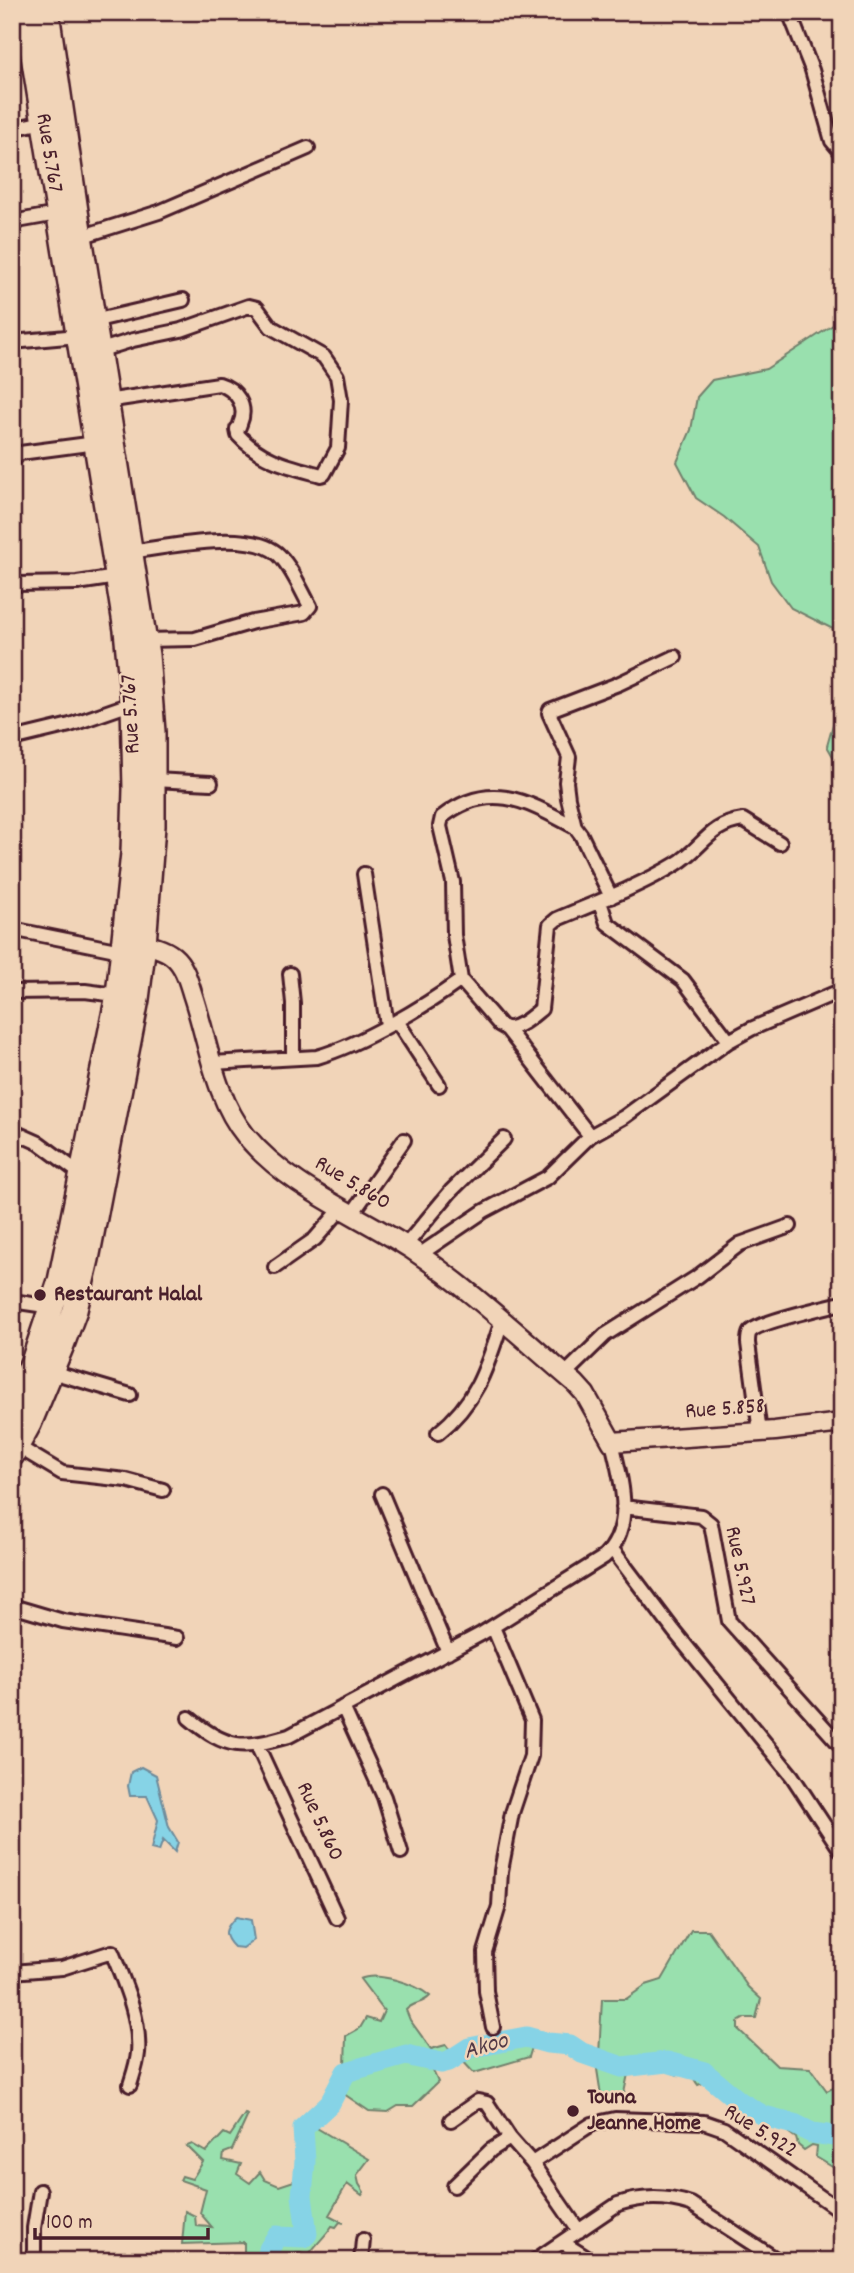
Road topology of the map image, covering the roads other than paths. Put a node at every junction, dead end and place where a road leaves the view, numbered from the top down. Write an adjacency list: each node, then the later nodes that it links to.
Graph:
1 (26, 12): 4 (highway, Rue 5.767)
2 (47, 12): 8 (highway, Rue 5.767)
3 (789, 12): 7 (street)
4 (44, 121): 5 (street); 8 (highway, Rue 5.767)
5 (12, 130)
6 (308, 148): 10 (street)
7 (842, 153)
8 (66, 212): 9 (street); 10 (highway); 12 (highway, Rue 5.767)
9 (12, 222)
10 (80, 237): 12 (highway)
11 (183, 300): 12 (street)
12 (85, 328): 13 (street); 14 (highway); 16 (highway, Rue 5.767)
13 (12, 342)
14 (98, 351): 15 (highway); 15 (street)
15 (106, 401): 18 (highway)
16 (96, 443): 17 (street); 19 (highway, Rue 5.767)
17 (12, 461)
18 (130, 552): 21 (highway); 21 (street)
19 (117, 577): 20 (street); 23 (highway, Rue 5.767)
20 (17, 584)
21 (144, 640): 25 (highway)
22 (675, 657): 27 (street)
23 (133, 703): 24 (street); 32 (highway, Rue 5.767)
24 (12, 739)
25 (153, 780): 26 (street); 32 (highway)
26 (211, 783)
27 (575, 827): 30 (street); 34 (street)
28 (780, 843): 30 (street)
29 (363, 874): 38 (street)
30 (605, 899): 39 (street); 40 (street)
31 (12, 929): 32 (street)
32 (129, 945): 37 (highway); 42 (street, Rue 5.860)
33 (290, 974): 41 (street)
34 (461, 980): 38 (street); 39 (street)
35 (842, 990): 40 (street)
36 (12, 992): 37 (street)
37 (128, 997): 48 (highway); 57 (highway)
38 (392, 1023): 41 (street); 43 (street)
39 (508, 1029): 45 (street)
40 (729, 1041): 45 (street)
41 (293, 1058): 42 (street)
42 (212, 1063): 49 (street, Rue 5.860)
43 (439, 1085)
44 (12, 1131): 48 (street)
45 (590, 1136): 51 (street)
46 (504, 1139): 51 (street)
47 (404, 1140): 49 (street)
48 (82, 1175): 55 (highway)
49 (346, 1211): 51 (street, Rue 5.860); 52 (street)
50 (790, 1226): 58 (street)
51 (412, 1250): 56 (street, Rue 5.860)
52 (275, 1267)
53 (12, 1301): 55 (street)
54 (842, 1303): 62 (street)
55 (52, 1307): 60 (highway)
56 (502, 1321): 58 (street, Rue 5.860); 63 (street)
57 (52, 1372): 59 (street); 65 (highway)
58 (565, 1374): 64 (street, Rue 5.860)
59 (130, 1395)
60 (12, 1408)
61 (842, 1423): 62 (street, Rue 5.858)
62 (760, 1432): 64 (street, Rue 5.858)
63 (438, 1433)
64 (612, 1442): 68 (street)
65 (15, 1451): 66 (street)
66 (163, 1490)
67 (382, 1494): 73 (street)
68 (623, 1507): 69 (street); 77 (street, Rue 5.927)
69 (612, 1549): 71 (street); 79 (street)
70 (12, 1606): 72 (street)
71 (493, 1627): 73 (street); 82 (street)
72 (177, 1638)
73 (448, 1652): 74 (street)
74 (343, 1707): 76 (street); 78 (street)
75 (189, 1718): 76 (street)
76 (257, 1745): 80 (street, Rue 5.860)
77 (842, 1747)
78 (401, 1852)
79 (842, 1852)
80 (337, 1918)
81 (12, 1972): 83 (street)
82 (494, 2027)
83 (130, 2085)
84 (451, 2120): 85 (street)
85 (510, 2138): 86 (street); 87 (street)
86 (532, 2163): 89 (street, Rue 5.922); 90 (street)
87 (454, 2186)
88 (40, 2192): 93 (street)
89 (842, 2213)
90 (579, 2231): 92 (street); 97 (street)
91 (363, 2240): 94 (street)
92 (562, 2242): 95 (street); 96 (street)
93 (34, 2261)
94 (361, 2261)
95 (534, 2261)
96 (592, 2261)
97 (779, 2261)

